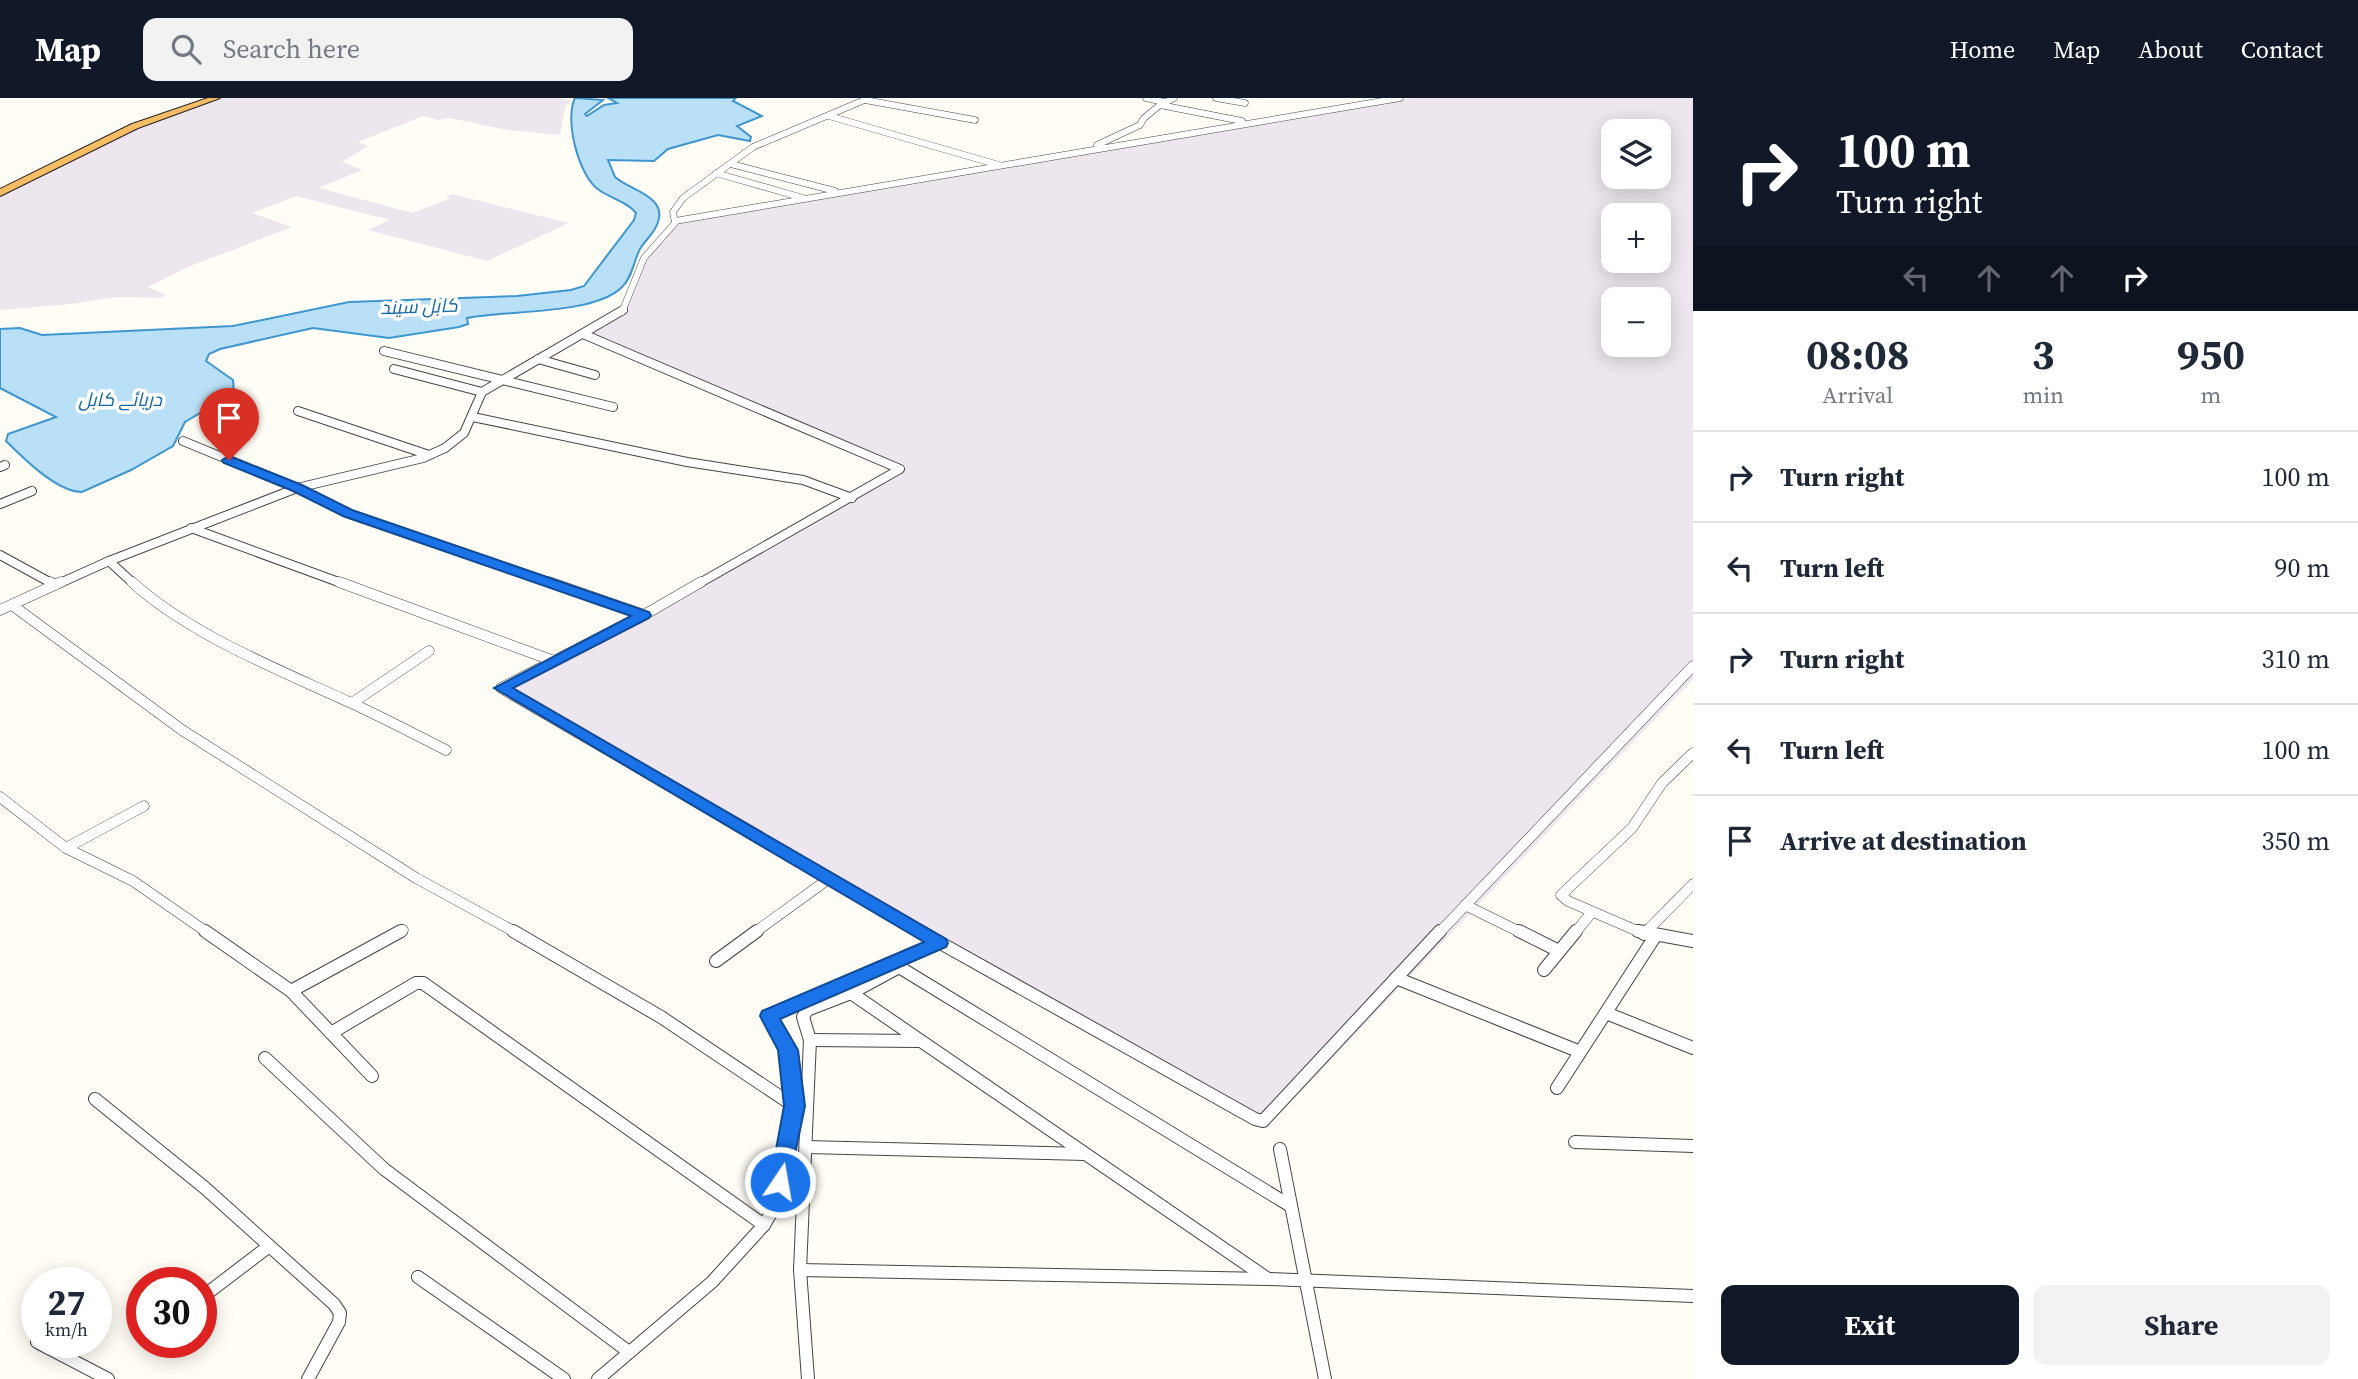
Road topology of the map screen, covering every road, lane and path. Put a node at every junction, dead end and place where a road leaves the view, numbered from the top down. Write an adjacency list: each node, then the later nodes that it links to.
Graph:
1 (203, 98): 10 (highway)
2 (216, 98): 10 (highway)
3 (1146, 98): 9 (street)
4 (1174, 98): 9 (street)
5 (1216, 98): 8 (street)
6 (1400, 98): 13 (street)
7 (867, 99): 11 (street); 12 (street)
8 (1245, 103)
9 (1162, 104): 13 (street); 14 (street)
10 (185, 105): 18 (highway)
11 (828, 116): 15 (street); 16 (street)
12 (975, 120)
13 (1251, 123): 14 (street)
14 (1084, 151): 16 (street)
15 (731, 164): 17 (street); 19 (street)
16 (1002, 165): 19 (street)
17 (716, 173): 20 (street); 21 (street)
18 (0, 190)
19 (840, 193): 20 (street)
20 (806, 199): 21 (street)
21 (675, 221): 22 (street)
22 (583, 334): 24 (street); 36 (street)
23 (384, 352): 27 (street)
24 (538, 359): 26 (street); 27 (street)
25 (394, 369): 28 (street)
26 (595, 376)
27 (499, 381): 28 (street); 29 (street)
28 (482, 392): 31 (street)
29 (613, 407)
30 (298, 411): 33 (street)
31 (473, 417): 33 (street); 36 (street)
32 (183, 441): 34 (street)
33 (429, 455): 34 (street)
34 (298, 488): 38 (street); 44 (street)
35 (32, 491): 37 (street)
36 (852, 498): 44 (street)
37 (0, 505)
38 (191, 528): 40 (street); 46 (street)
39 (0, 555): 41 (street)
40 (109, 561): 41 (street); 48 (street)
41 (55, 585): 42 (street)
42 (12, 605): 43 (street); 78 (street)
43 (0, 610)
44 (644, 615): 46 (street)
45 (429, 651): 48 (street)
46 (554, 661): 54 (street)
47 (1693, 666): 56 (street)
48 (352, 703): 49 (street)
49 (446, 750)
50 (1693, 753): 57 (street)
51 (0, 797): 53 (street)
52 (144, 806): 53 (street)
53 (66, 848): 66 (street)
54 (827, 880): 61 (street); 63 (street)
55 (1693, 884): 59 (street)
56 (1465, 905): 62 (street); 65 (street)
57 (1592, 912): 59 (street); 62 (street)
58 (403, 930): 66 (street)
59 (1650, 934): 60 (street); 68 (street)
60 (1693, 941)
61 (939, 943): 65 (street); 78 (street)
62 (1559, 951): 64 (street)
63 (716, 961)
64 (1544, 970)
65 (1396, 978): 73 (street)
66 (291, 991): 69 (street)
67 (850, 993): 70 (street); 71 (street); 84 (street)
68 (1606, 1013): 72 (street); 73 (street)
69 (331, 1033): 75 (street); 85 (street)
70 (810, 1040): 71 (street); 81 (street)
71 (918, 1041): 83 (street)
72 (1693, 1048)
73 (1578, 1051): 76 (street)
74 (265, 1058): 93 (street)
75 (372, 1076)
76 (1557, 1088)
77 (95, 1099): 86 (street)
78 (794, 1106): 85 (street)
79 (1575, 1142): 80 (street)
80 (1693, 1146)
81 (806, 1147): 83 (street); 87 (street)
82 (1280, 1149): 84 (street)
83 (1086, 1154): 89 (street)
84 (1289, 1205): 90 (street)
85 (764, 1226): 93 (street)
86 (268, 1247): 91 (street); 96 (street)
87 (800, 1270): 89 (street); 99 (street)
88 (418, 1277): 97 (street)
89 (1268, 1279): 90 (street)
90 (1306, 1282): 92 (street); 100 (street)
91 (217, 1286)
92 (1693, 1296)
93 (629, 1352): 98 (street)
94 (68, 1358): 95 (street)
95 (108, 1379)
96 (308, 1379)
97 (564, 1379)
98 (598, 1379)
99 (808, 1379)
100 (1325, 1379)

